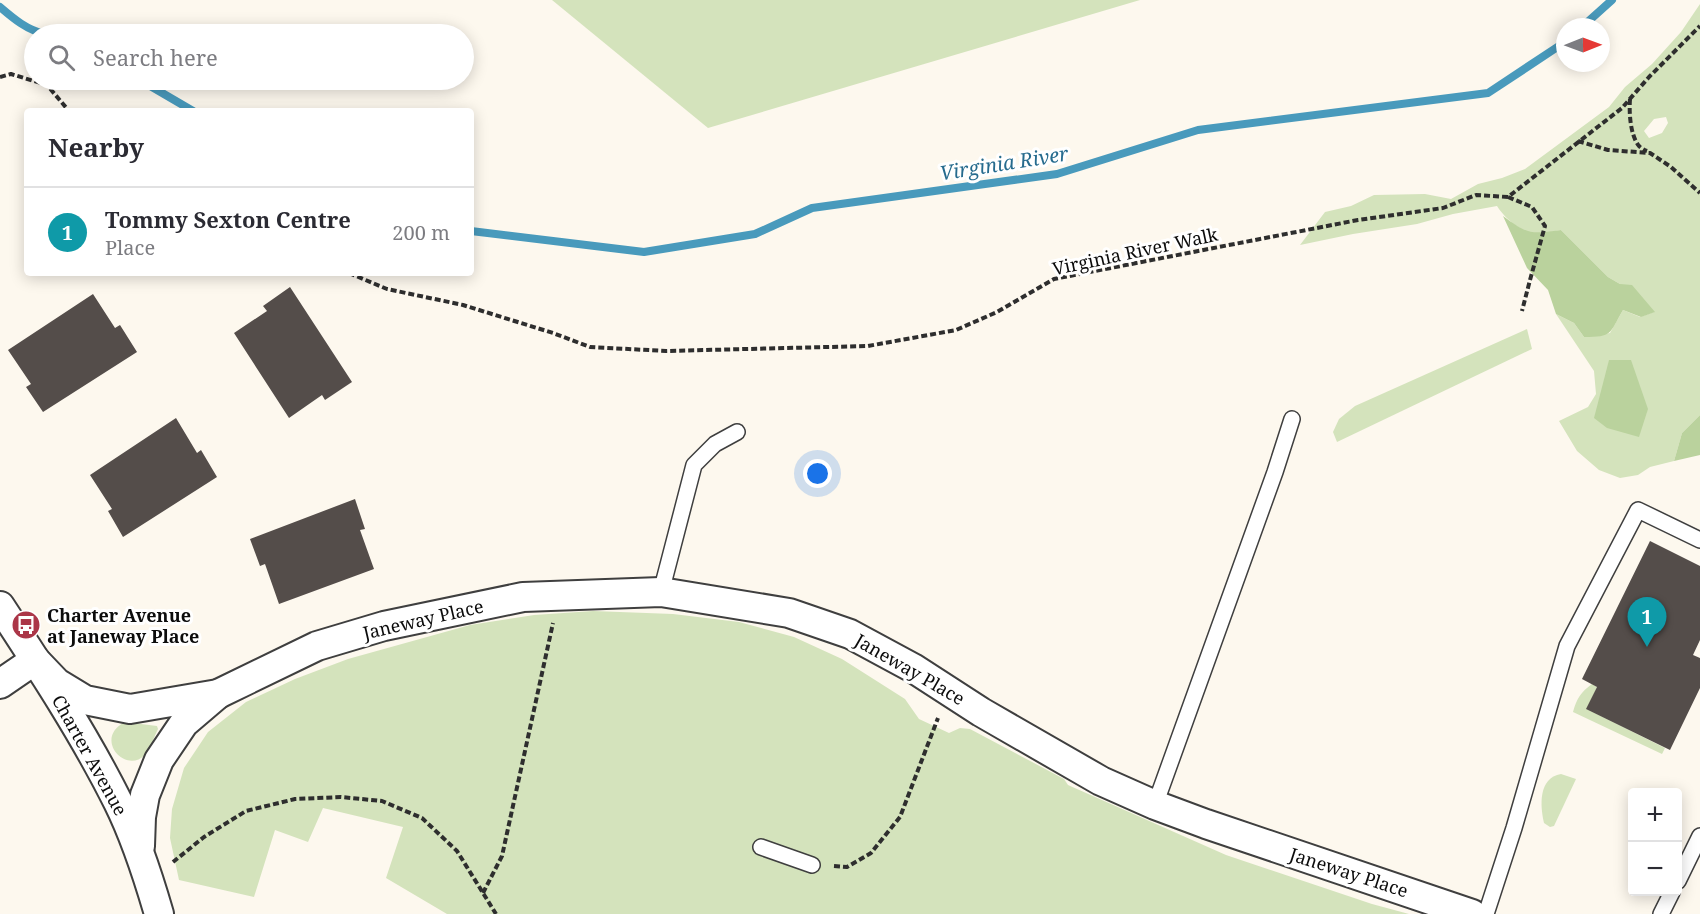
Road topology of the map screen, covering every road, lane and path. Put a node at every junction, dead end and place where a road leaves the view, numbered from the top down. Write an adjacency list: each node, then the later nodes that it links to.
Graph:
1 (1700, 26): 5 (path)
2 (0, 77): 3 (path)
3 (24, 78)
4 (51, 90): 6 (path)
5 (1630, 99): 7 (path); 8 (path)
6 (66, 108)
7 (1578, 141): 8 (path); 10 (path)
8 (1650, 153): 9 (path)
9 (1700, 193)
10 (1508, 197): 11 (path, Virginia River Walk); 12 (path)
11 (356, 276)
12 (1522, 311)
13 (1292, 419): 23 (lane)
14 (737, 432): 16 (lane)
15 (1700, 540): 35 (lane)
16 (661, 592): 17 (street, Janeway Place); 21 (street, Janeway Place)
17 (559, 595): 22 (street, Janeway Place); 30 (path)
18 (0, 606): 19 (street, Charter Avenue)
19 (35, 660): 20 (street); 22 (street, Janeway Place); 26 (street, Charter Avenue)
20 (0, 684)
21 (949, 691): 23 (street, Janeway Place); 27 (path)
22 (218, 694): 26 (street, Janeway Place)
23 (1155, 806): 34 (street, Janeway Place)
24 (1700, 836): 28 (lane)
25 (761, 847): 27 (lane)
26 (140, 853): 29 (street, Charter Avenue)
27 (812, 865)
28 (1682, 871)
29 (149, 880): 30 (path); 32 (street, Charter Avenue)
30 (483, 894): 33 (path)
31 (1670, 896): 36 (lane)
32 (159, 914)
33 (496, 914)
34 (1472, 914)
35 (1486, 914)
36 (1661, 914)

